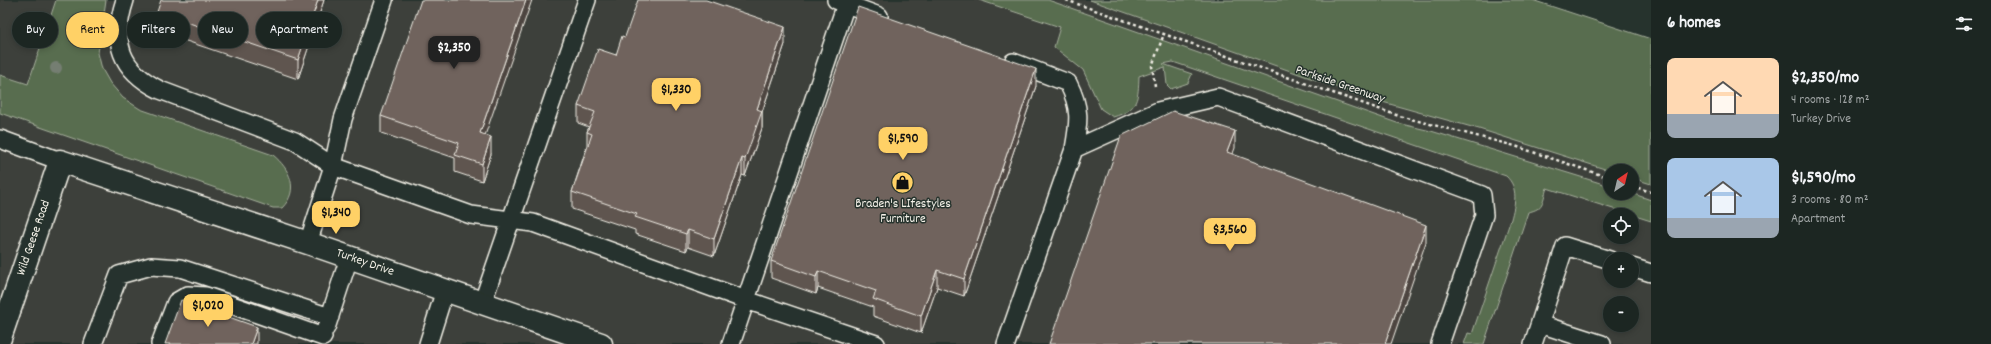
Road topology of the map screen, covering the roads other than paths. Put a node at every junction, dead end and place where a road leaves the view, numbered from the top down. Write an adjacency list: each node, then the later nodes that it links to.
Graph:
1 (130, 0): 5 (lane)
2 (384, 0): 11 (lane)
3 (587, 0): 12 (lane)
4 (841, 2): 6 (lane); 19 (lane)
5 (122, 7): 11 (lane)
6 (898, 23)
7 (1000, 58): 9 (lane)
8 (0, 139): 10 (lane)
9 (1074, 149): 31 (lane); 32 (lane)
10 (60, 161): 13 (street, Turkey Drive); 23 (street, Wild Geese Road)
11 (333, 166): 12 (lane); 13 (lane)
12 (511, 220): 19 (lane); 20 (lane)
13 (308, 243): 14 (street, Turkey Drive)
14 (349, 258): 18 (street, Turkey Drive); 21 (lane)
15 (1603, 258): 22 (lane)
16 (1639, 270): 17 (lane)
17 (1651, 274)
18 (445, 290): 20 (street, Turkey Drive); 27 (lane)
19 (746, 300): 29 (lane); 30 (lane)
20 (482, 304): 28 (street, Turkey Drive)
21 (330, 317): 24 (lane); 25 (lane)
22 (1540, 324): 33 (lane); 34 (lane)
23 (0, 338)
24 (322, 340): 26 (lane)
25 (93, 344)
26 (160, 344)
27 (428, 344)
28 (601, 344)
29 (731, 344)
30 (876, 344)
31 (1006, 344)
32 (1440, 344)
33 (1533, 344)
34 (1602, 344)

